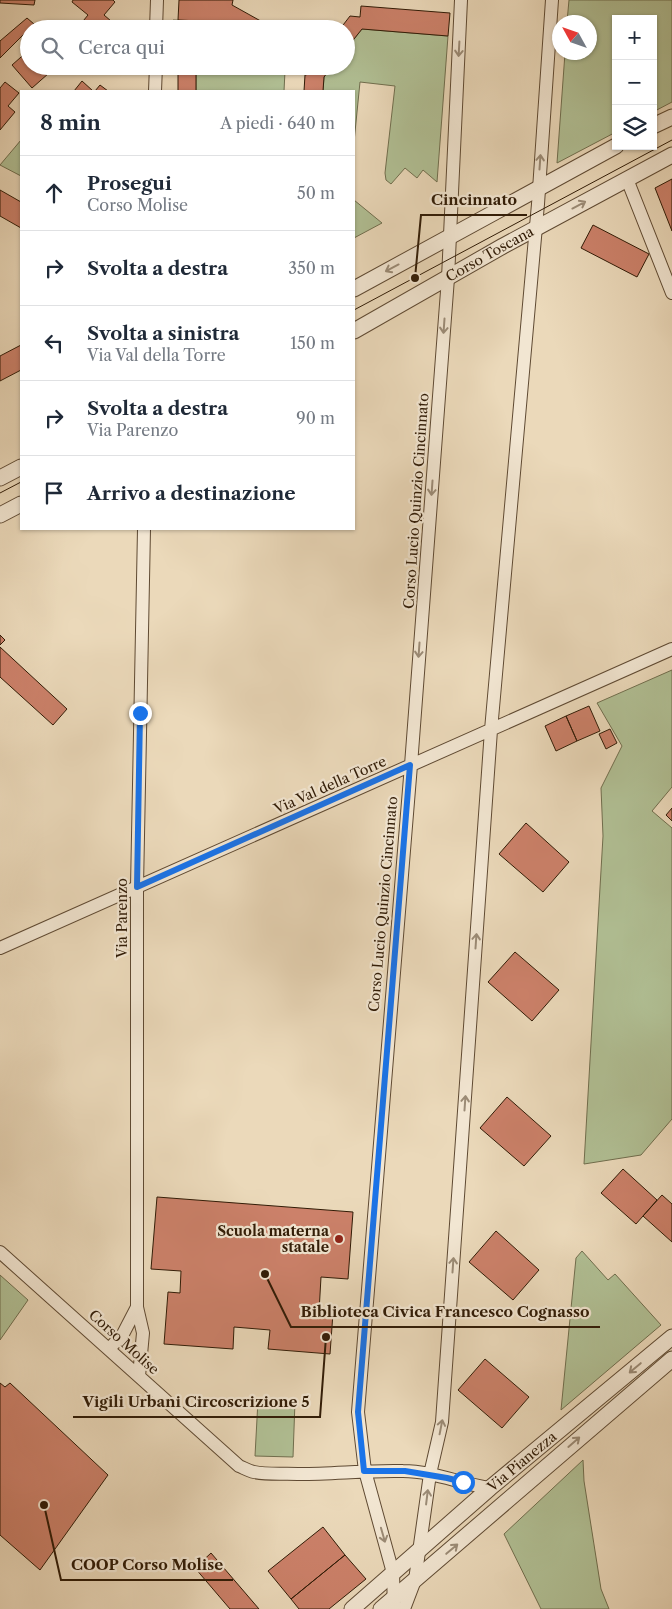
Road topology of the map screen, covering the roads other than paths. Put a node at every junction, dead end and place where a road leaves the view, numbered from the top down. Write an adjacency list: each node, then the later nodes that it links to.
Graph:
1 (157, 0): 4 (street)
2 (462, 0): 14 (street, Corso Lucio Quinzio Cincinnato, one-way to 14)
3 (552, 0): 12 (street, one-way to 3)
4 (156, 20)
5 (156, 75): 6 (street)
6 (155, 90)
7 (672, 117): 8 (street)
8 (657, 124)
9 (612, 148): 12 (street)
10 (672, 155): 11 (street, Corso Toscana)
11 (627, 179): 13 (street, Corso Toscana, one-way to 11); 17 (street)
12 (539, 187): 13 (street); 14 (street)
13 (536, 228): 15 (street, Corso Toscana); 25 (street)
14 (450, 236): 15 (street, Corso Lucio Quinzio Cincinnato); 16 (street, one-way to 16)
15 (448, 278): 18 (street, Corso Toscana); 26 (street, Corso Lucio Quinzio Cincinnato, one-way to 26)
16 (355, 288)
17 (672, 293)
18 (355, 330)
19 (20, 468): 20 (street)
20 (0, 478)
21 (20, 505): 22 (street)
22 (0, 515)
23 (144, 530): 27 (street, Via Parenzo)
24 (672, 649): 25 (street, Via Val della Torre)
25 (491, 730): 26 (street, Via Val della Torre); 36 (street, one-way to 25)
26 (410, 765): 27 (street, Via Val della Torre); 35 (street, Corso Lucio Quinzio Cincinnato)
27 (137, 887): 28 (street, Via Val della Torre); 30 (street, Via Parenzo)
28 (0, 948)
29 (0, 1252): 32 (street, Corso Molise)
30 (137, 1307): 32 (street, Via Parenzo); 34 (street, Via Parenzo)
31 (672, 1337): 37 (street, Via Pianezza, one-way to 37)
32 (109, 1349): 34 (street, Corso Molise)
33 (672, 1359): 40 (street, Via Pianezza, one-way to 33)
34 (139, 1376): 35 (street, Corso Molise)
35 (364, 1471): 36 (street, Corso Molise); 39 (street, Corso Lucio Quinzio Cincinnato, one-way to 39)
36 (430, 1474): 37 (street, Corso Molise); 38 (street, one-way to 36)
37 (490, 1488): 38 (street, Via Pianezza)
38 (420, 1549): 39 (street, Via Pianezza); 40 (street)
39 (393, 1573): 41 (street, Corso Lucio Quinzio Cincinnato); 42 (street, Via Pianezza)
40 (415, 1580): 41 (street, Via Pianezza); 44 (street)
41 (394, 1603): 43 (street, Via Pianezza)
42 (352, 1609)
43 (381, 1609)
44 (404, 1609)

